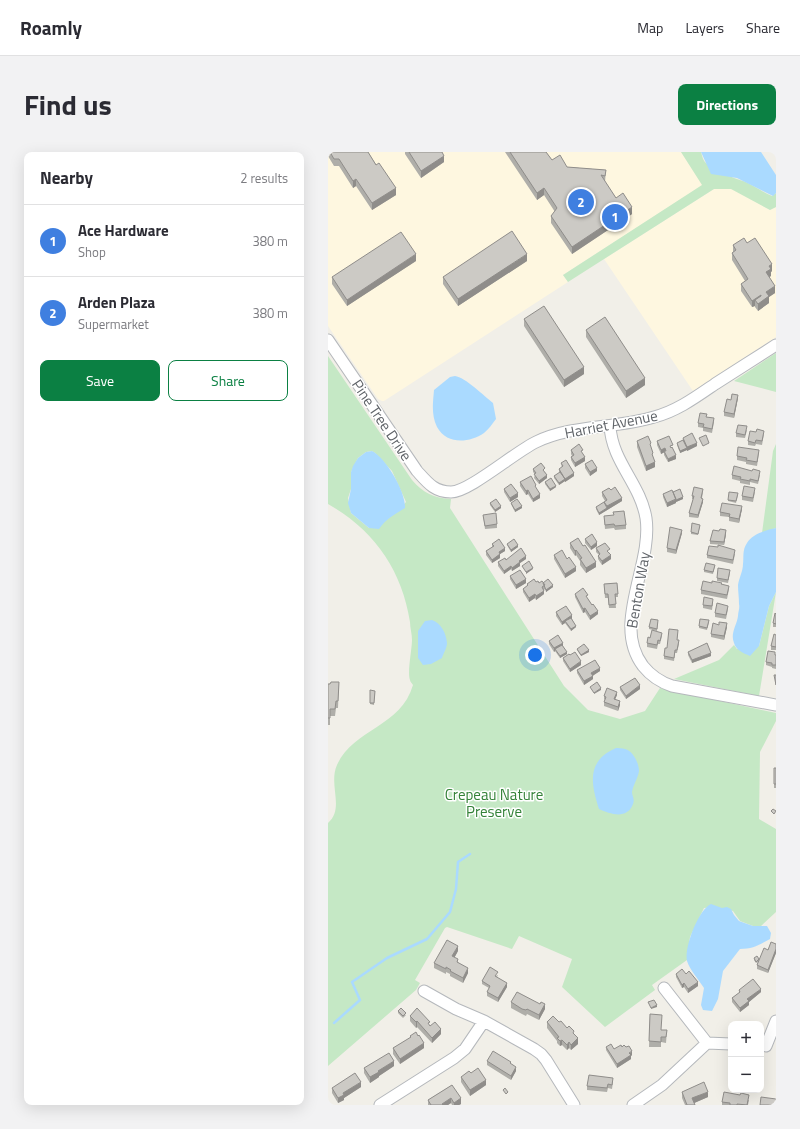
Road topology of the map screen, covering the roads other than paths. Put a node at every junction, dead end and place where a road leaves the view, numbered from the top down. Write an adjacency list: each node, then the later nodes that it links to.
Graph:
1 (328, 340): 4 (street, Pine Tree Drive)
2 (776, 345): 3 (street, Harriet Avenue)
3 (610, 426): 4 (street, Harriet Avenue); 5 (street, Benton Way)
4 (443, 491)
5 (776, 705)
6 (664, 988): 10 (street)
7 (424, 991): 8 (street)
8 (484, 1021): 13 (street); 14 (street)
9 (776, 1021): 12 (street)
10 (707, 1043): 11 (street); 15 (street)
11 (728, 1044)
12 (768, 1046)
13 (380, 1105)
14 (574, 1105)
15 (633, 1105)

